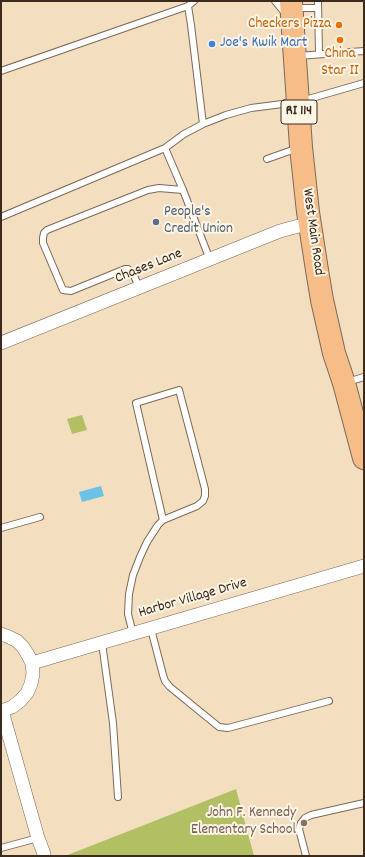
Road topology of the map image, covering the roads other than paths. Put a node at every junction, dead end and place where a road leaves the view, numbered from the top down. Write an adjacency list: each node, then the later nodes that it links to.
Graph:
1 (194, 1): 3 (lane)
2 (318, 4): 4 (lane); 6 (lane)
3 (188, 6): 8 (lane); 11 (lane)
4 (287, 8): 7 (highway, West Main Road / RI 114)
5 (364, 51): 6 (lane)
6 (319, 54): 7 (lane)
7 (295, 56): 10 (highway, West Main Road / RI 114)
8 (1, 71)
9 (364, 83): 10 (lane)
10 (298, 102): 11 (lane); 12 (highway, West Main Road / RI 114)
11 (203, 124): 13 (lane)
12 (301, 147): 14 (lane); 17 (highway, West Main Road / RI 114)
13 (165, 148): 15 (lane); 16 (lane)
14 (267, 159)
15 (183, 190): 18 (lane); 19 (lane)
16 (1, 216)
17 (310, 223): 18 (street, Chases Lane); 21 (highway, West Main Road / RI 114)
18 (210, 260): 19 (street, Chases Lane)
19 (139, 288): 20 (street, Chases Lane)
20 (1, 343)
21 (354, 380): 22 (highway, West Main Road / RI 114)
22 (364, 458)
23 (40, 517): 25 (lane)
24 (163, 520): 24 (lane); 29 (lane)
25 (1, 528)
26 (364, 566): 27 (street, Harbor Village Drive)
27 (151, 629): 29 (street, Harbor Village Drive); 32 (lane)
28 (1, 634): 31 (street)
29 (133, 634): 30 (street, Harbor Village Drive)
30 (102, 643): 31 (street, Harbor Village Drive); 34 (lane)
31 (32, 663): 33 (street)
32 (329, 701)
33 (2, 711): 36 (street)
34 (118, 797)
35 (364, 803): 39 (lane)
36 (38, 838): 37 (lane); 38 (street)
37 (1, 848)
38 (44, 854)
39 (306, 856)

